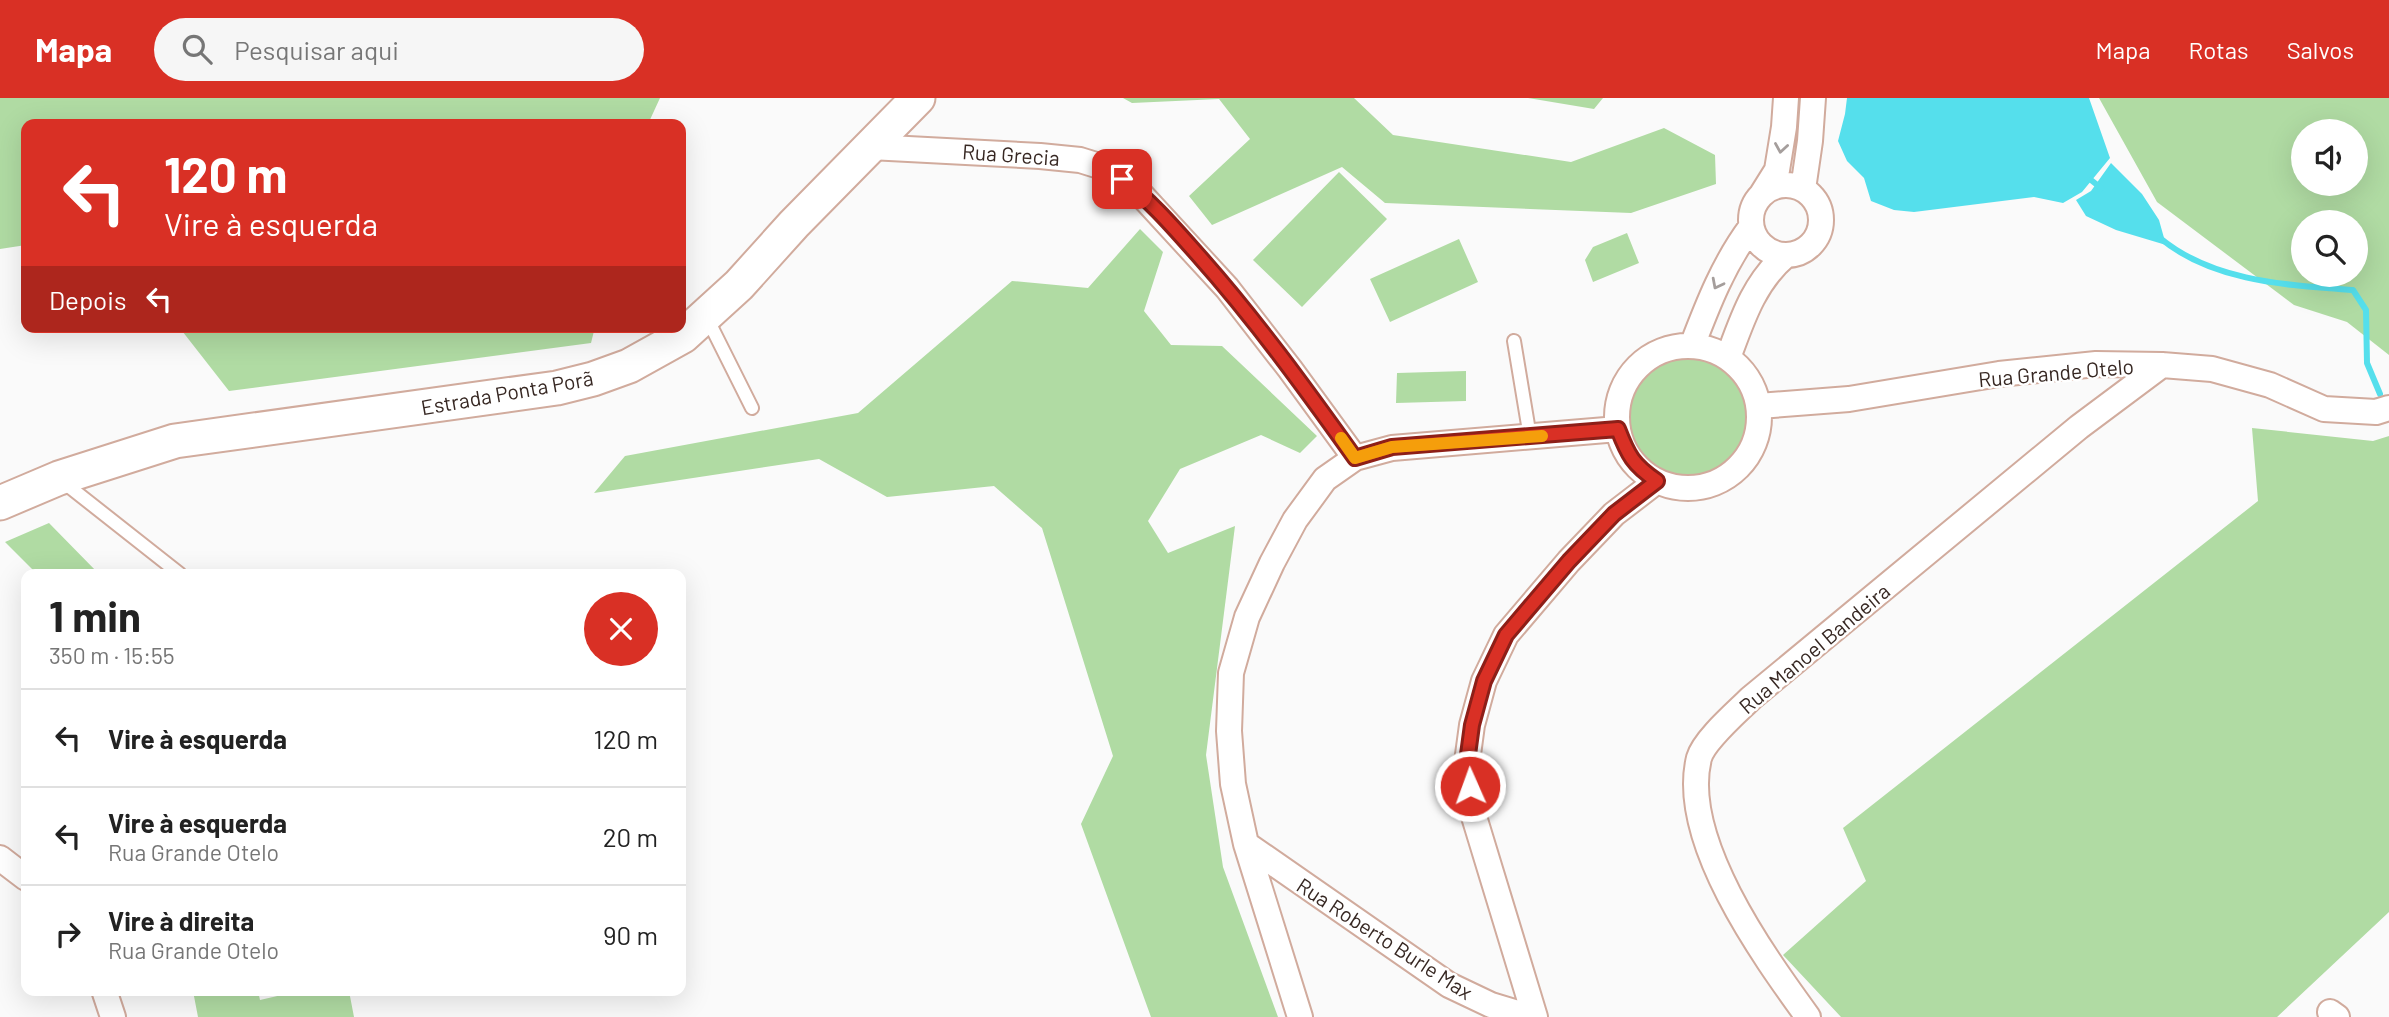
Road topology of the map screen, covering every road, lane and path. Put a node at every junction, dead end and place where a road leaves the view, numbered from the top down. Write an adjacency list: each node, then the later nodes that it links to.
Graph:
1 (1786, 98): 6 (street, one-way to 6)
2 (1813, 98): 5 (street)
3 (915, 99): 4 (main road, Estrada Ponta Porã)
4 (870, 147): 9 (main road, Estrada Ponta Porã); 19 (street, Rua Grecia)
5 (1803, 189): 6 (street); 8 (street)
6 (1762, 194): 7 (street)
7 (1751, 227): 8 (street); 11 (street, one-way to 11)
8 (1786, 255): 12 (street)
9 (706, 316): 15 (lane); 20 (main road, Estrada Ponta Porã)
10 (1514, 341): 18 (lane)
11 (1692, 346): 12 (street); 17 (street)
12 (1728, 358): 14 (street)
13 (2161, 365): 14 (street, Rua Grande Otelo); 16 (street, Rua Grande Otelo); 31 (street, Rua Manoel Bandeira)
14 (1759, 406): 21 (street)
15 (752, 408)
16 (2389, 408)
17 (1618, 429): 18 (street); 21 (street)
18 (1530, 437): 19 (street)
19 (1355, 458): 24 (street)
20 (59, 478): 22 (main road, Estrada Ponta Porã); 23 (lane)
21 (1657, 481): 30 (street)
22 (0, 503)
23 (174, 569)
24 (1246, 844): 29 (street); 30 (street, Rua Roberto Burle Max)
25 (0, 858): 26 (street)
26 (21, 874)
27 (106, 996): 28 (street)
28 (113, 1017)
29 (1300, 1017)
30 (1533, 1017)
31 (1808, 1017)

